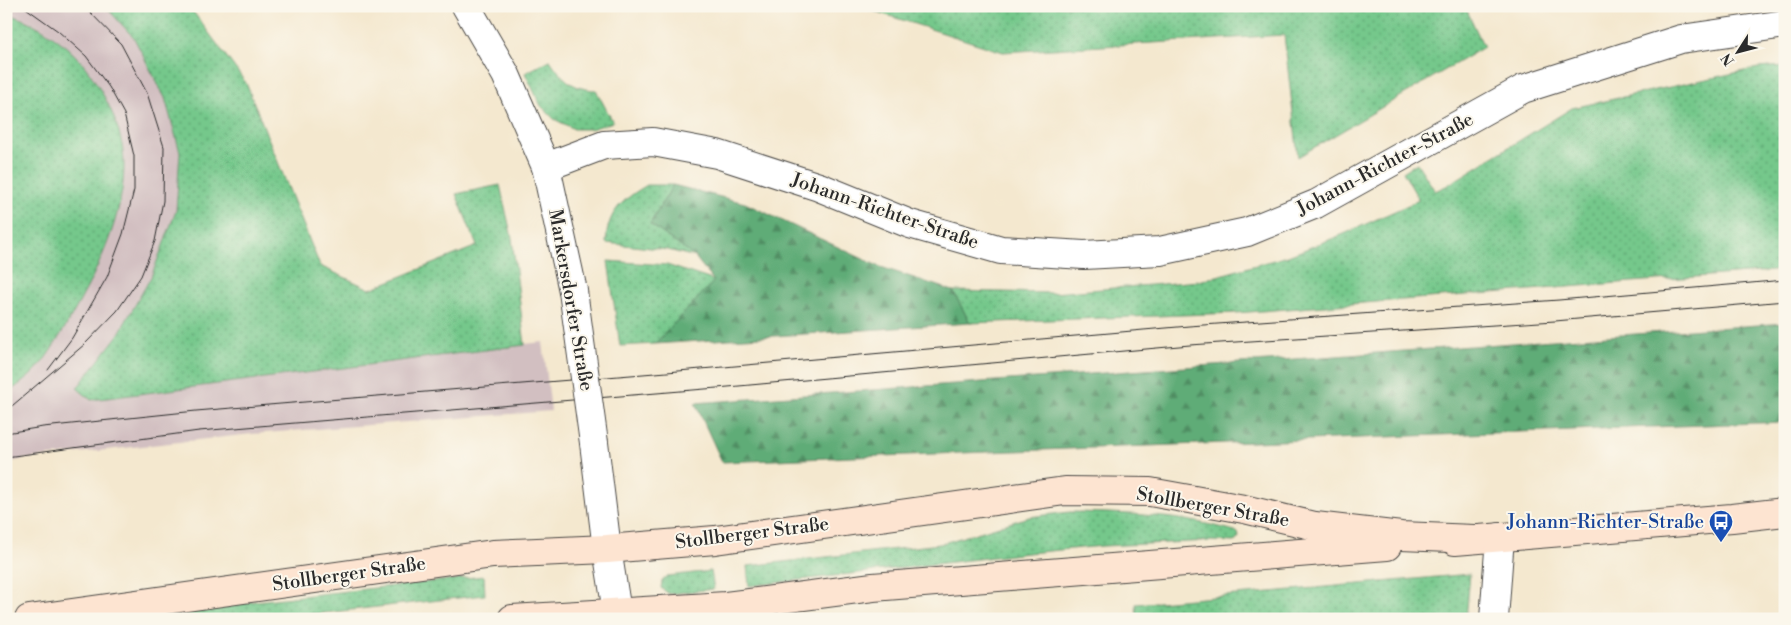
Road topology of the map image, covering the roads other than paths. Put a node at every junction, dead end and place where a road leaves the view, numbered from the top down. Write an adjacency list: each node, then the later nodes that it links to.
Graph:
1 (466, 6): 3 (street, Markersdorfer Straße)
2 (1785, 24): 3 (street, Johann-Richter-Straße)
3 (546, 166): 6 (street, Markersdorfer Straße, bridge)
4 (1785, 512): 5 (main road, Stollberger Straße)
5 (1487, 538): 6 (main road, Stollberger Straße); 7 (main road, Stollberger Straße); 10 (street)
6 (607, 549): 7 (street, Markersdorfer Straße); 8 (main road, Stollberger Straße)
7 (618, 612): 9 (main road, Stollberger Straße)
8 (29, 619)
9 (512, 619)
10 (1494, 619)

